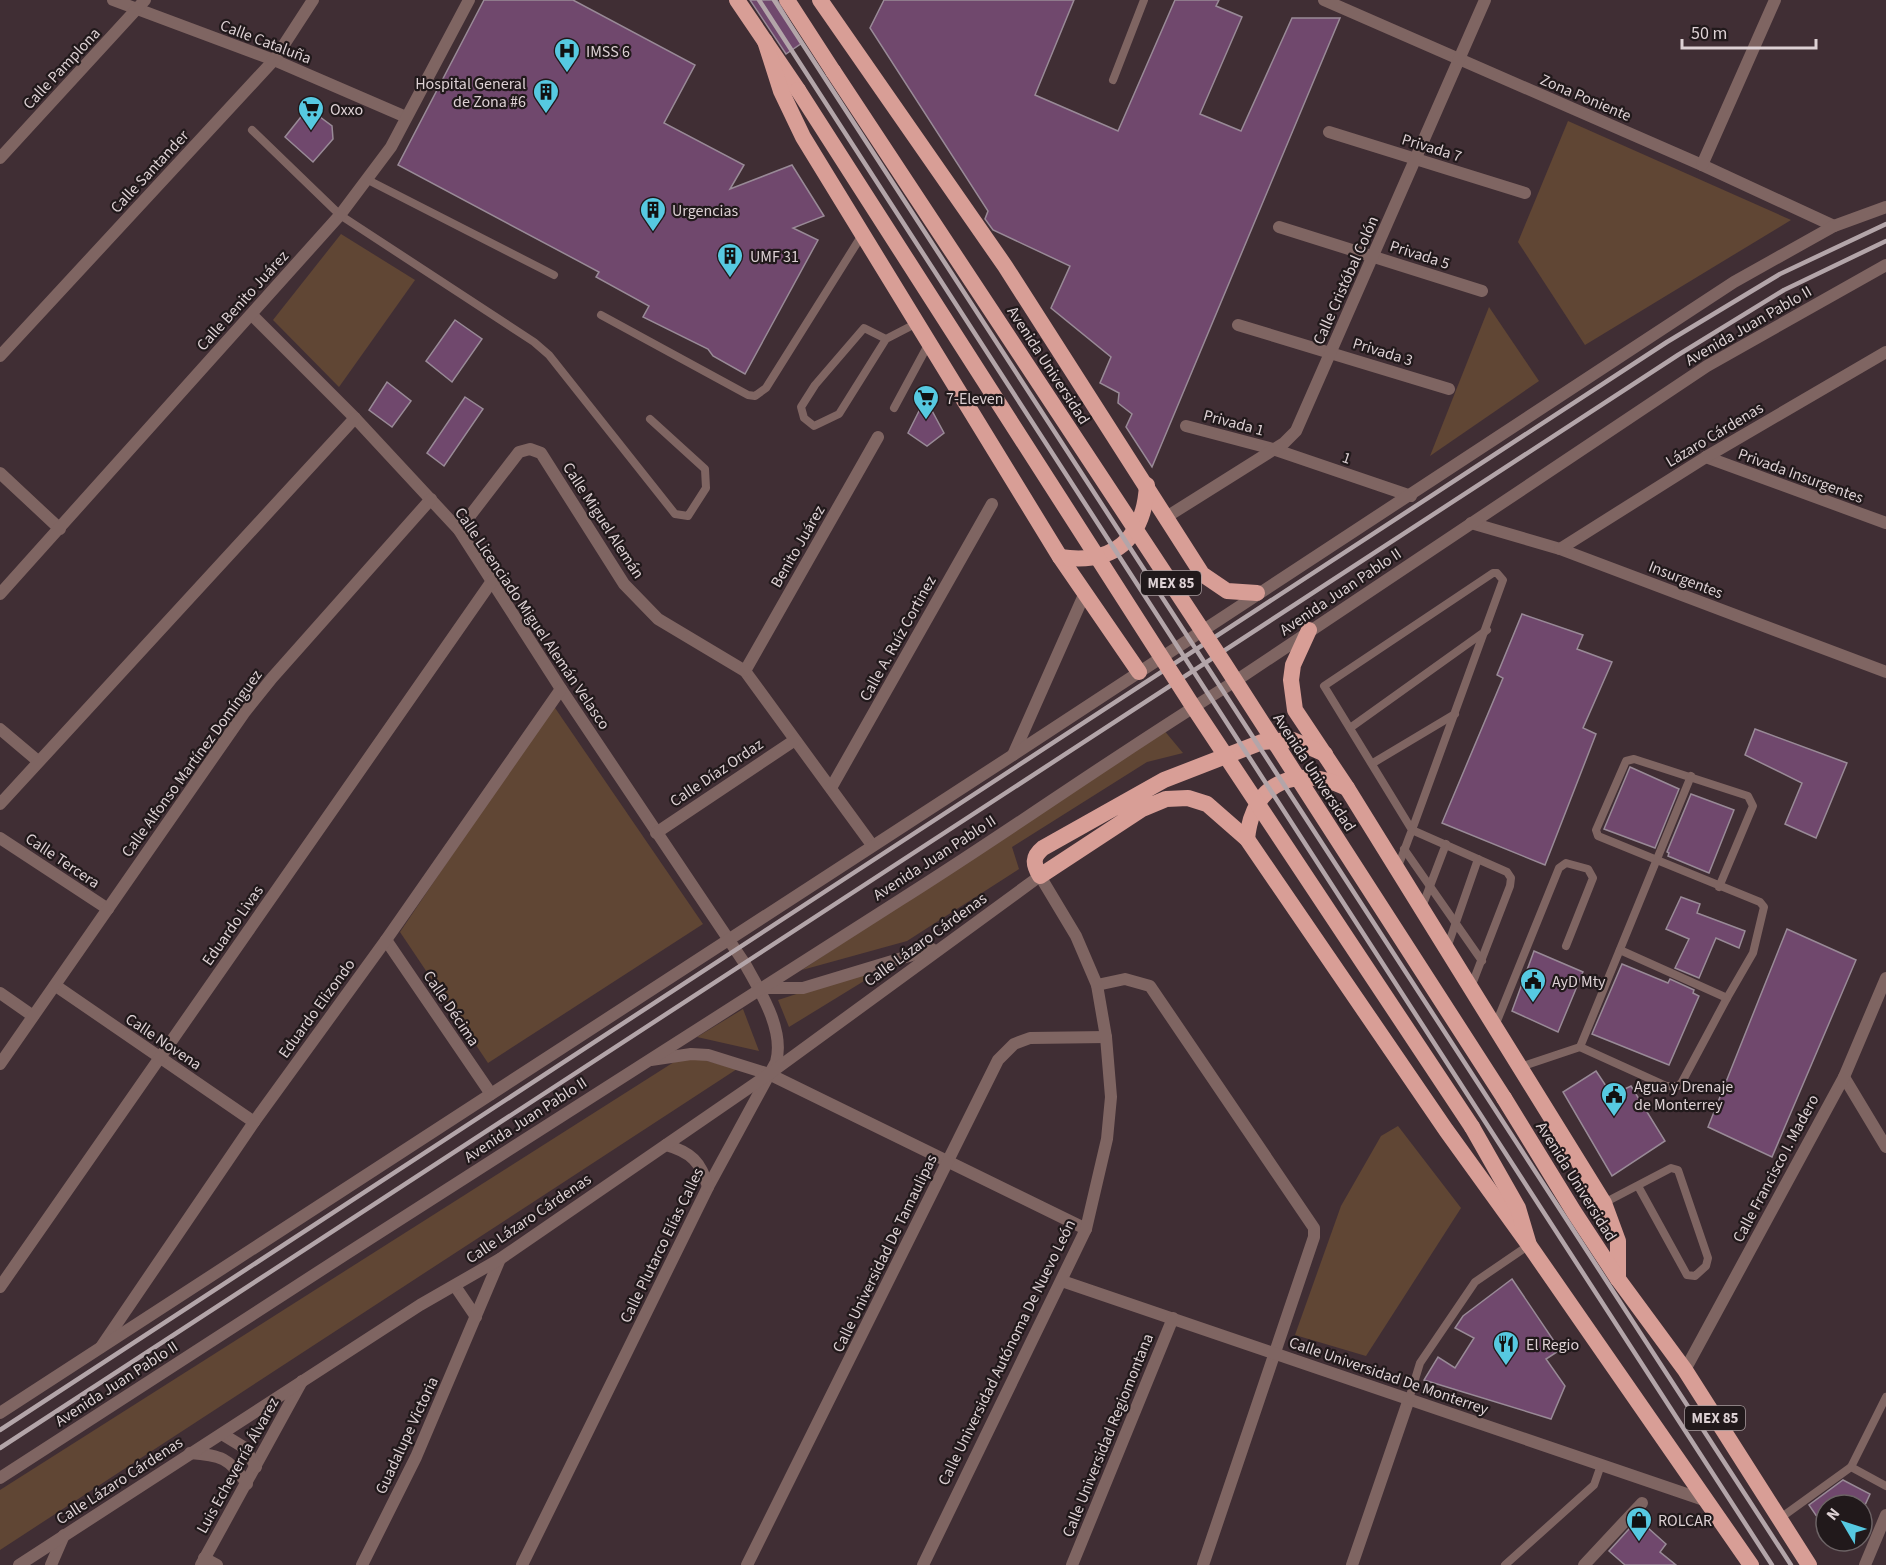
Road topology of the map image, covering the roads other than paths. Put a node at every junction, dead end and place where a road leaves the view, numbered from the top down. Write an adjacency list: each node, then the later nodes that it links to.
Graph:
1 (112, 0): 11 (street, Calle Cataluña)
2 (313, 0): 14 (street, Calle Santander)
3 (469, 0): 16 (street, Calle Benito Juárez)
4 (737, 0): 12 (highway, MEX 85)
5 (787, 0): 135 (highway, Avenida Universidad / MEX 85, bridge)
6 (820, 0): 51 (highway)
7 (1144, 0): 15 (lane)
8 (1324, 0): 13 (street, Zona Poniente)
9 (1485, 0): 13 (street, Calle Cristóbal Colón)
10 (1775, 0): 21 (street)
11 (141, 5): 14 (street, Calle Cataluña); 19 (street, Calle Pamplona)
12 (765, 41): 28 (highway); 133 (highway, MEX 85, bridge)
13 (1459, 59): 20 (street, Calle Cristóbal Colón); 21 (street, Zona Poniente)
14 (274, 60): 16 (street, Calle Cataluña); 41 (street, Calle Santander)
15 (1113, 80)
16 (406, 117): 22 (street, Calle Benito Juárez)
17 (252, 130): 25 (lane)
18 (1329, 132): 20 (street, Privada 7)
19 (0, 158)
20 (1417, 159): 23 (street, Privada 7); 29 (street, Calle Cristóbal Colón)
21 (1702, 165): 26 (street, Zona Poniente)
22 (368, 180): 25 (street, Calle Benito Juárez); 31 (lane)
23 (1525, 193)
24 (1886, 207): 26 (street)
25 (340, 215): 33 (street, Calle Benito Juárez); 45 (lane)
26 (1834, 226): 52 (street)
27 (1279, 227): 29 (street, Privada 5)
28 (862, 235): 34 (lane); 35 (highway)
29 (1375, 257): 32 (street, Privada 5); 39 (street, Calle Cristóbal Colón)
30 (1886, 265): 56 (street, Avenida Juan Pablo II)
31 (554, 275)
32 (1482, 291)
33 (252, 315): 44 (street, Calle Licenciado Miguel Alemán Velasco); 58 (street, Calle Benito Juárez)
34 (601, 315)
35 (915, 324): 37 (lane); 38 (highway)
36 (1238, 325): 39 (street, Privada 3)
37 (886, 339): 37 (lane)
38 (928, 345): 43 (lane); 61 (highway)
39 (1331, 352): 42 (street, Privada 3); 48 (street, Calle Cristóbal Colón)
40 (1886, 352): 49 (street, Lázaro Cárdenas)
41 (0, 356)
42 (1449, 389)
43 (894, 408)
44 (355, 418): 53 (street, Calle Licenciado Miguel Alemán Velasco); 78 (street)
45 (650, 419)
46 (1186, 426): 48 (street, Privada 1)
47 (878, 437): 68 (street, Benito Juárez)
48 (1273, 449): 52 (street, 1); 55 (street, Calle Cristóbal Colón)
49 (1706, 457): 57 (street, Privada Insurgentes); 60 (street, Lázaro Cárdenas)
50 (0, 473): 58 (street)
51 (1147, 485): 55 (highway); 61 (highway)
52 (1411, 496): 63 (street)
53 (431, 498): 59 (street, Calle Licenciado Miguel Alemán Velasco); 98 (street, Calle Alfonso Martínez Domínguez)
54 (992, 504): 81 (street, Calle A. Ruíz Cortinez)
55 (1168, 516): 63 (highway)
56 (1471, 523): 60 (street, Insurgentes); 66 (street, Avenida Juan Pablo II)
57 (1886, 523)
58 (60, 529): 64 (street, Calle Benito Juárez)
59 (459, 530): 62 (street, Calle Licenciado Miguel Alemán Velasco); 68 (street, Calle Miguel Alemán)
60 (1560, 549): 70 (street, Insurgentes)
61 (1060, 557): 65 (highway)
62 (492, 581): 71 (street, Calle Licenciado Miguel Alemán Velasco); 118 (street, Eduardo Livas)
63 (1257, 593): 69 (street)
64 (0, 594)
65 (1084, 595): 69 (highway); 77 (street)
66 (1309, 630): 76 (highway); 111 (street, Avenida Juan Pablo II)
67 (1487, 630): 72 (lane); 73 (lane); 73 (lane)
68 (745, 671): 75 (street, Calle Miguel Alemán)
69 (1139, 672): 77 (street)
70 (1886, 672)
71 (561, 689): 85 (street, Calle Licenciado Miguel Alemán Velasco); 101 (street, Eduardo Elizondo)
72 (1455, 714): 79 (lane); 84 (lane)
73 (1350, 728): 79 (lane)
74 (0, 729): 78 (street)
75 (795, 740): 81 (street, Calle Miguel Alemán); 85 (street, Calle Díaz Ordaz)
76 (1325, 754): 82 (highway); 94 (highway)
77 (1013, 755): 89 (street)
78 (38, 761): 83 (street)
79 (1372, 764): 84 (lane)
80 (1691, 776): 92 (lane); 92 (lane); 96 (lane)
81 (831, 788): 89 (street, Calle Miguel Alemán)
82 (1347, 788): 87 (highway); 93 (highway)
83 (0, 804)
84 (1412, 830): 88 (lane); 90 (lane)
85 (656, 833): 100 (street, Calle Licenciado Miguel Alemán Velasco)
86 (0, 838): 98 (street, Calle Tercera)
87 (1247, 839): 94 (highway); 133 (highway)
88 (1446, 844): 91 (lane); 95 (lane)
89 (872, 845): 100 (street)
90 (1404, 849): 93 (lane); 95 (lane)
91 (1478, 859): 99 (lane); 106 (lane)
92 (1657, 861): 96 (lane); 105 (lane)
93 (1397, 868): 97 (highway)
94 (1040, 876): 102 (street, Calle Lázaro Cárdenas); 108 (street, Calle Universidad Autónoma De Nuevo León)
95 (1430, 885): 97 (lane); 99 (lane)
96 (1719, 887): 113 (lane)
97 (1422, 907): 104 (highway)
98 (108, 909): 109 (street, Calle Alfonso Martínez Domínguez)
99 (1456, 923): 104 (lane); 106 (lane)
100 (730, 939): 111 (street, Calle Plutarco Elías Calles); 124 (street)
101 (387, 940): 124 (street, Calle Décima); 125 (street, Eduardo Elizondo)
102 (943, 945): 111 (street); 122 (street, Calle Lázaro Cárdenas)
103 (1566, 946): 115 (lane)
104 (1447, 948): 110 (highway)
105 (1620, 950): 113 (lane); 117 (lane)
106 (1482, 961): 110 (lane)
107 (1886, 978): 123 (street, Calle Francisco I. Madero)
108 (1097, 985): 116 (street, Calle Universidad Autónoma De Nuevo León); 142 (street)
109 (56, 986): 114 (street, Calle Alfonso Martínez Domínguez); 118 (street, Calle Novena)
110 (1471, 987): 115 (highway)
111 (759, 988): 119 (street, Avenida Juan Pablo II); 122 (street, Calle Plutarco Elías Calles)
112 (0, 993): 114 (street)
113 (1727, 998): 117 (lane)
114 (33, 1016): 120 (street, Calle Alfonso Martínez Domínguez)
115 (1495, 1026): 121 (highway)
116 (1106, 1037): 128 (street, Calle Universidad De Tamaulipas); 132 (street, Calle Universidad Autónoma De Nuevo León)
117 (1580, 1047): 121 (lane)
118 (159, 1058): 125 (street, Calle Novena); 138 (street, Eduardo Livas)
119 (646, 1060): 122 (street); 153 (street, Avenida Juan Pablo II)
120 (0, 1064)
121 (1520, 1067): 131 (highway)
122 (769, 1074): 126 (street, Calle Lázaro Cárdenas); 128 (street); 130 (street, Calle Plutarco Elías Calles)
123 (1844, 1077): 127 (street); 143 (street, Calle Francisco I. Madero)
124 (491, 1094): 141 (street)
125 (254, 1122): 141 (street, Eduardo Elizondo)
126 (666, 1145): 130 (street); 134 (street, Calle Lázaro Cárdenas)
127 (1886, 1147)
128 (948, 1163): 132 (street); 168 (street, Calle Universidad De Tamaulipas)
129 (1638, 1186): 129 (lane); 131 (lane)
130 (708, 1187): 167 (street, Calle Plutarco Elías Calles)
131 (1604, 1203): 135 (highway)
132 (1086, 1229): 136 (street, Calle Universidad Autónoma De Nuevo León)
133 (1529, 1245): 146 (lane); 156 (highway, MEX 85)
134 (500, 1259): 137 (street, Calle Lázaro Cárdenas); 139 (street, Guadalupe Victoria)
135 (1618, 1279): 143 (highway, Avenida Universidad / MEX 85)
136 (1062, 1281): 140 (street, Calle Universidad De Monterrey); 169 (street, Calle Universidad Autónoma De Nuevo León)
137 (455, 1286): 139 (street); 144 (street, Calle Lázaro Cárdenas)
138 (0, 1287)
139 (477, 1317): 166 (street, Guadalupe Victoria)
140 (1173, 1318): 142 (street, Calle Universidad De Monterrey); 170 (street, Calle Universidad Regiomontana)
141 (100, 1348): 147 (street)
142 (1276, 1354): 146 (street, Calle Universidad De Monterrey); 171 (street)
143 (1685, 1370): 159 (highway, Avenida Universidad / MEX 85)
144 (302, 1381): 148 (street, Calle Lázaro Cárdenas); 151 (street, Luis Echeverría Álvarez)
145 (1886, 1397): 152 (lane)
146 (1409, 1399): 150 (street, Calle Universidad De Monterrey); 172 (street)
147 (0, 1413)
148 (222, 1434): 149 (street, Calle Lázaro Cárdenas); 151 (street)
149 (190, 1453): 154 (street); 160 (street, Calle Lázaro Cárdenas)
150 (1601, 1465): 156 (street, Calle Universidad De Monterrey); 173 (lane)
151 (256, 1467): 154 (street, Luis Echeverría Álvarez)
152 (1851, 1467): 155 (lane); 159 (lane)
153 (0, 1478)
154 (247, 1484): 161 (street, Luis Echeverría Álvarez)
155 (1886, 1486)
156 (1704, 1500): 175 (highway, MEX 85)
157 (1642, 1503): 174 (street)
158 (1886, 1515): 176 (street)
159 (1778, 1519): 162 (highway, Avenida Universidad / MEX 85)
160 (64, 1535): 163 (street, Calle Lázaro Cárdenas); 164 (street)
161 (202, 1562): 165 (street)
162 (1806, 1564)
163 (19, 1565)
164 (51, 1565)
165 (217, 1565)
166 (362, 1565)
167 (522, 1565)
168 (747, 1565)
169 (923, 1565)
170 (1072, 1565)
171 (1203, 1565)
172 (1352, 1565)
173 (1505, 1565)
174 (1584, 1565)
175 (1751, 1565)
176 (1865, 1565)

